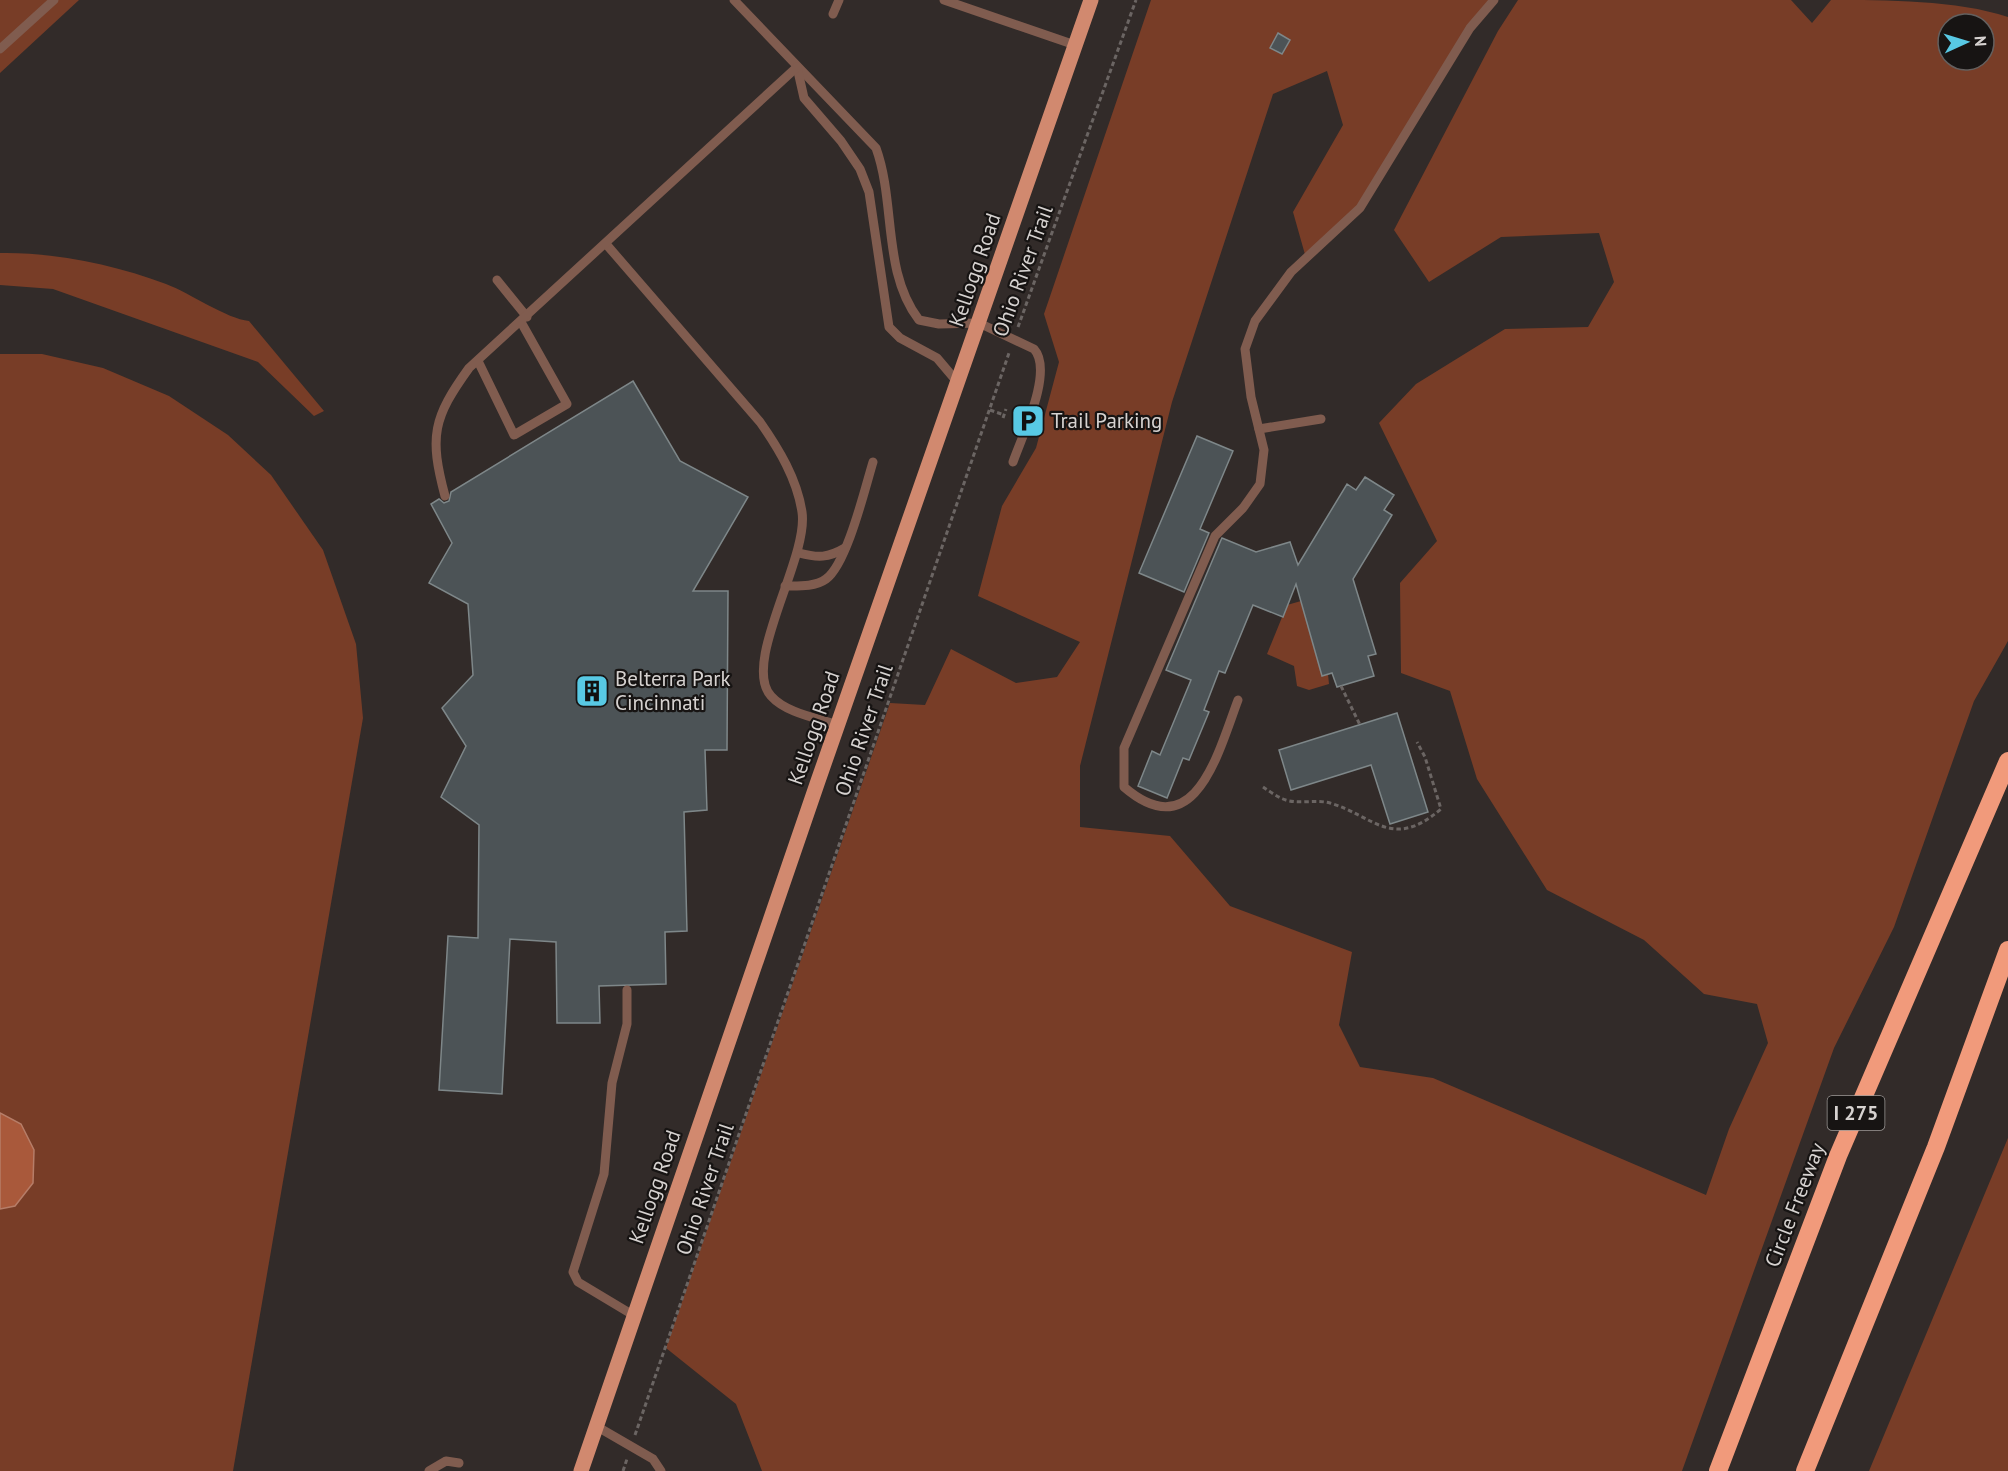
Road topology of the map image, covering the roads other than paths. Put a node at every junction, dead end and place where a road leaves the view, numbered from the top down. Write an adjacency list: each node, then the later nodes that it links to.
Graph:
1 (54, 0): 9 (lane)
2 (734, 0): 10 (lane)
3 (839, 0): 7 (lane)
4 (944, 0): 8 (lane)
5 (1091, 0): 8 (main road, Kellogg Road)
6 (1494, 0): 18 (lane)
7 (833, 14)
8 (1075, 45): 14 (main road, Kellogg Road)
9 (0, 49)
10 (798, 67): 11 (lane); 14 (lane); 16 (lane)
11 (606, 244): 13 (lane); 23 (lane)
12 (497, 279): 13 (lane)
13 (524, 320): 15 (lane); 15 (lane)
14 (979, 323): 16 (main road, Kellogg Road); 20 (lane)
15 (478, 361): 21 (lane)
16 (958, 384): 26 (main road, Kellogg Road)
17 (1322, 419): 18 (lane)
18 (1259, 429): 25 (lane)
19 (873, 462): 22 (lane)
20 (1013, 462)
21 (445, 496)
22 (845, 548): 23 (lane); 24 (lane)
23 (799, 553): 24 (lane)
24 (785, 586): 26 (lane)
25 (1238, 700)
26 (838, 724): 30 (main road, Kellogg Road)
27 (2008, 761): 36 (highway, Circle Freeway / I 275)
28 (2008, 951): 37 (highway)
29 (627, 990): 30 (lane)
30 (633, 1315): 31 (main road, Kellogg Road)
31 (596, 1426): 34 (main road, Kellogg Road); 35 (lane)
32 (459, 1463): 33 (lane)
33 (429, 1471)
34 (581, 1471)
35 (661, 1471)
36 (1718, 1471)
37 (1805, 1471)

